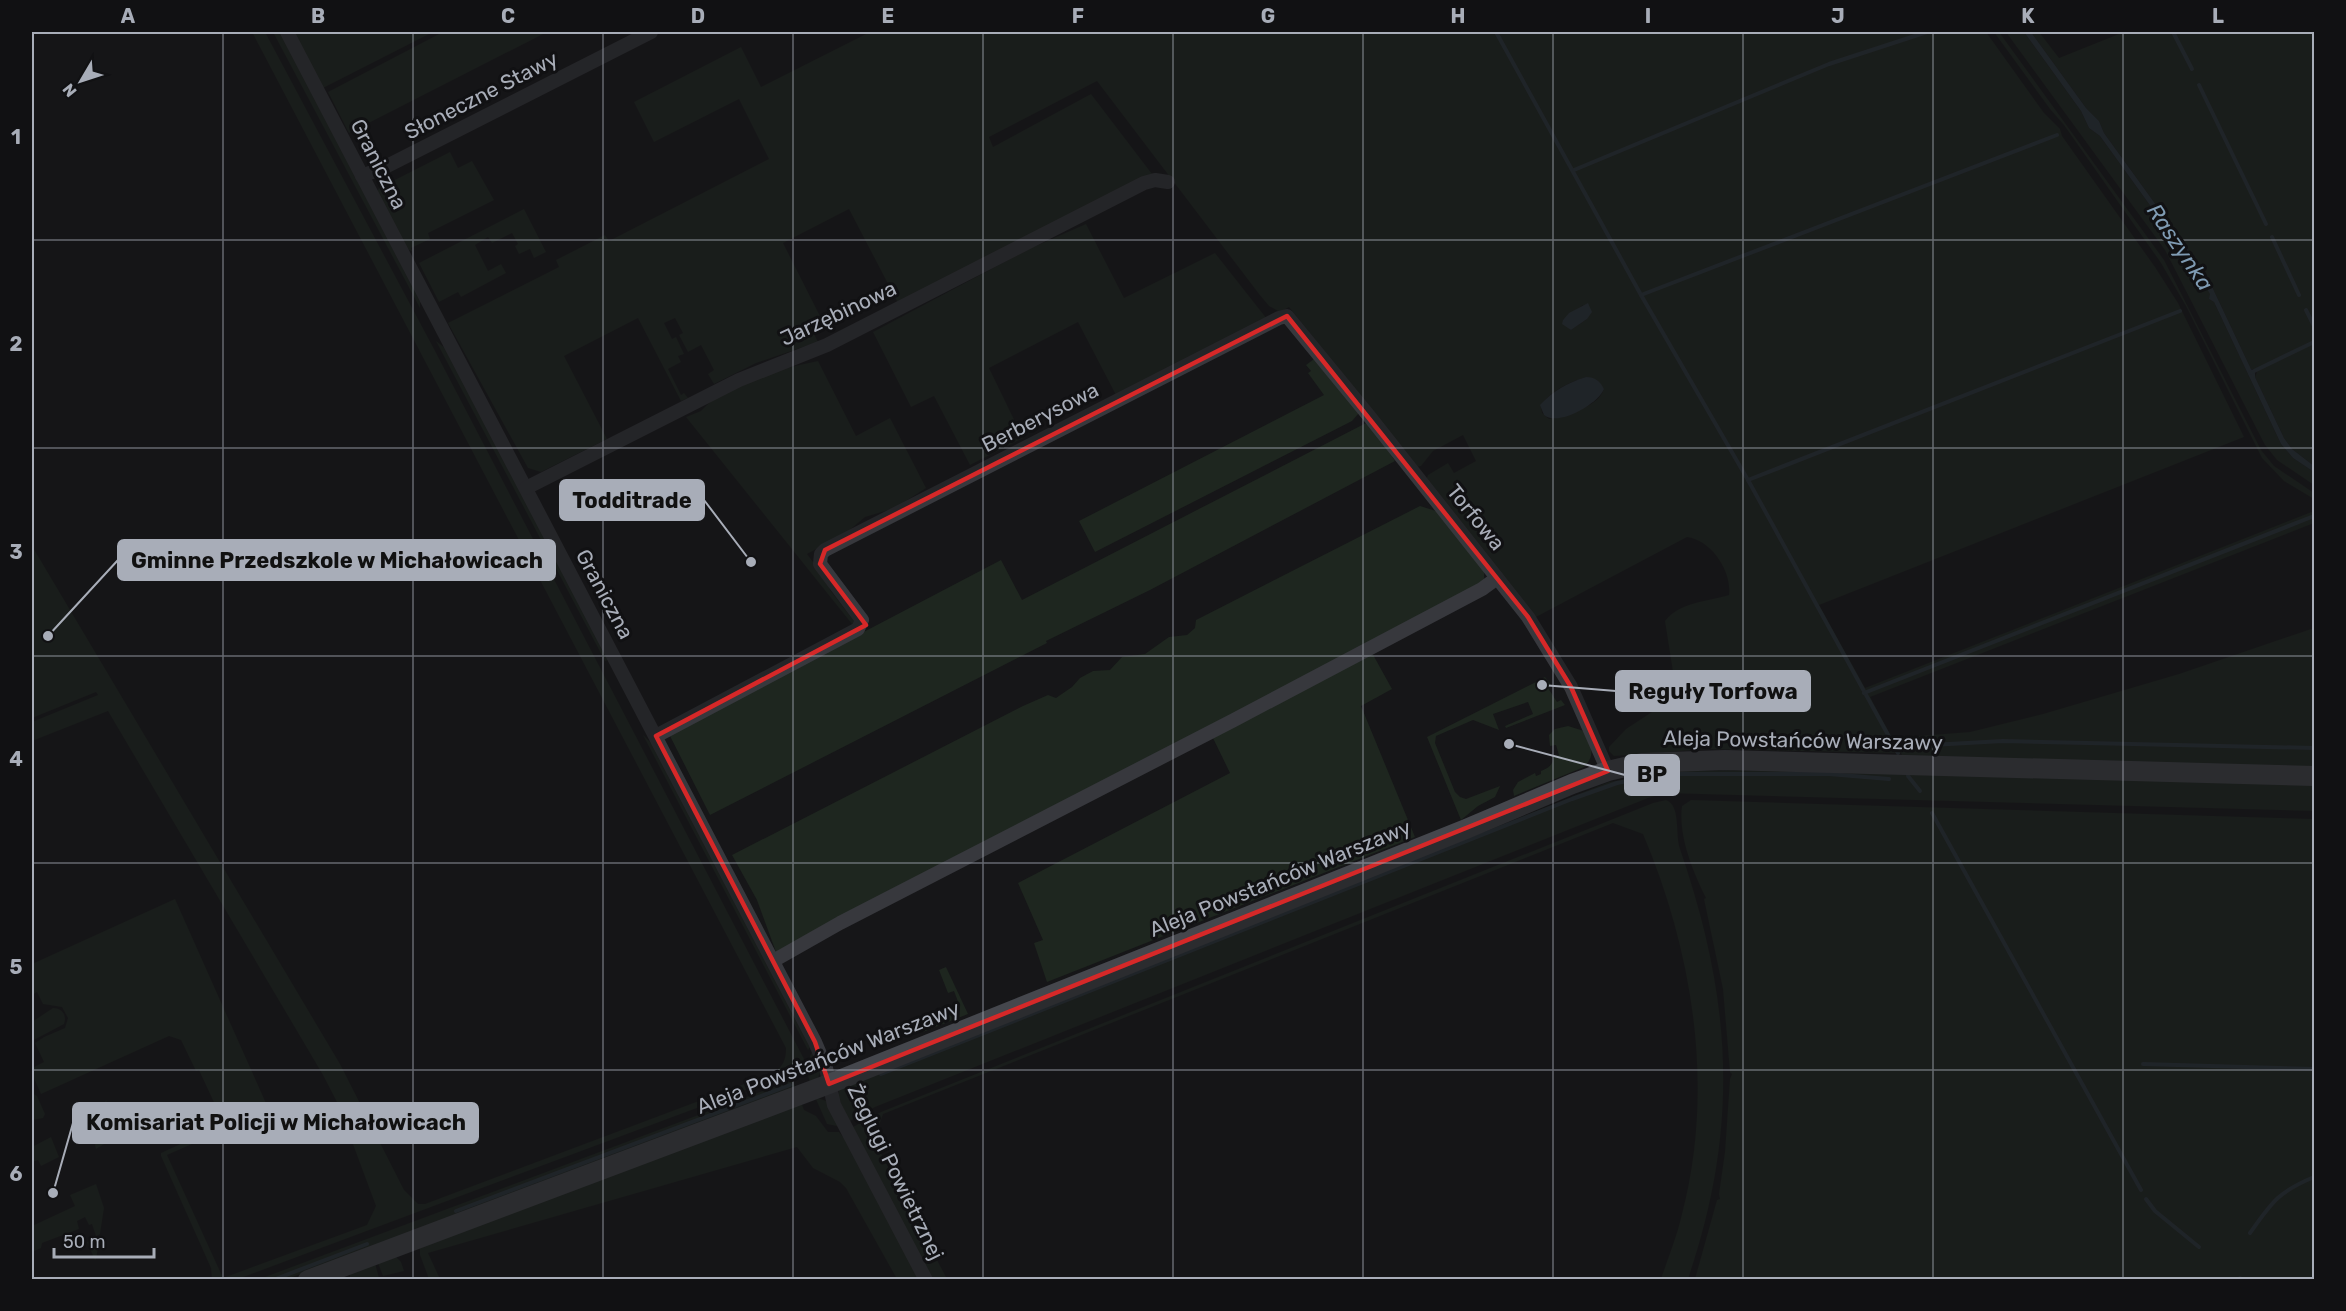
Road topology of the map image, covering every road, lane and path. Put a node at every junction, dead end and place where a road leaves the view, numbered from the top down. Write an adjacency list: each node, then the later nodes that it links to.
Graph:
1 (287, 32): 3 (street, Graniczna)
2 (651, 32): 3 (street, Słoneczne Stawy)
3 (362, 176): 6 (street, Graniczna)
4 (1168, 182): 6 (street, Jarzębinowa)
5 (1279, 318): 7 (street, Torfowa); 8 (street, Berberysowa)
6 (526, 488): 8 (street, Graniczna)
7 (1497, 578): 9 (street, Torfowa); 11 (street)
8 (656, 736): 11 (street, Graniczna)
9 (1608, 771): 10 (street, Aleja Powstańców Warszawy); 12 (street, Aleja Powstańców Warszawy)
10 (2314, 776)
11 (773, 961): 12 (street, Graniczna)
12 (829, 1084): 13 (street, Aleja Powstańców Warszawy); 14 (street, Żeglugi Powietrznej)
13 (308, 1280)
14 (926, 1280)

